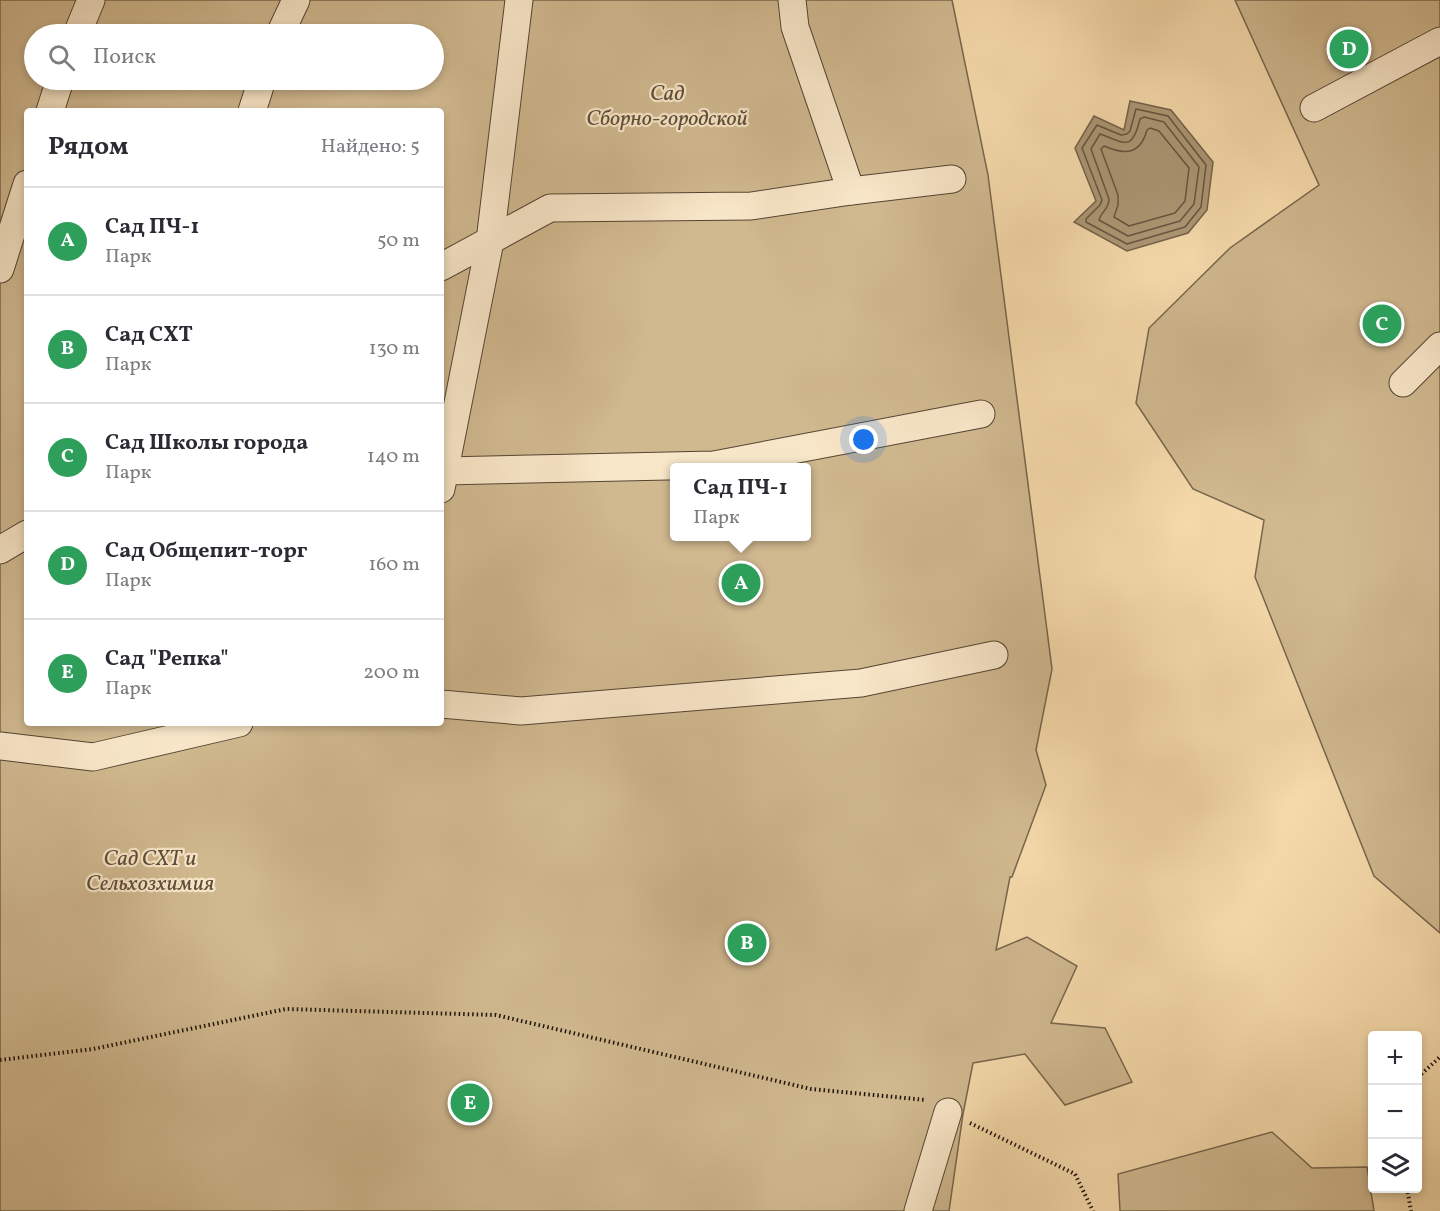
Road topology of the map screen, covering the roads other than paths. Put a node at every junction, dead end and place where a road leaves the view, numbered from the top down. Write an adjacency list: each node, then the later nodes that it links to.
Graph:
1 (91, 0): 5 (lane)
2 (296, 0): 6 (lane)
3 (519, 0): 16 (lane)
4 (792, 0): 14 (lane)
5 (81, 24)
6 (285, 24)
7 (1440, 40): 12 (lane)
8 (57, 90): 10 (lane)
9 (259, 90): 11 (lane)
10 (51, 108)
11 (253, 108)
12 (1314, 108)
13 (952, 179): 14 (lane)
14 (851, 190): 16 (lane)
15 (24, 193): 18 (lane)
16 (490, 241): 17 (lane); 24 (lane)
17 (444, 265)
18 (0, 269)
19 (1440, 346): 20 (lane)
20 (1403, 382)
21 (981, 414): 22 (lane)
22 (724, 463)
23 (670, 468): 25 (lane)
24 (444, 476)
25 (444, 481)
26 (24, 536): 27 (lane)
27 (0, 550)
28 (994, 655): 29 (lane)
29 (444, 704)
30 (226, 726): 31 (lane)
31 (0, 746)
32 (948, 1112): 33 (lane)
33 (918, 1211)

